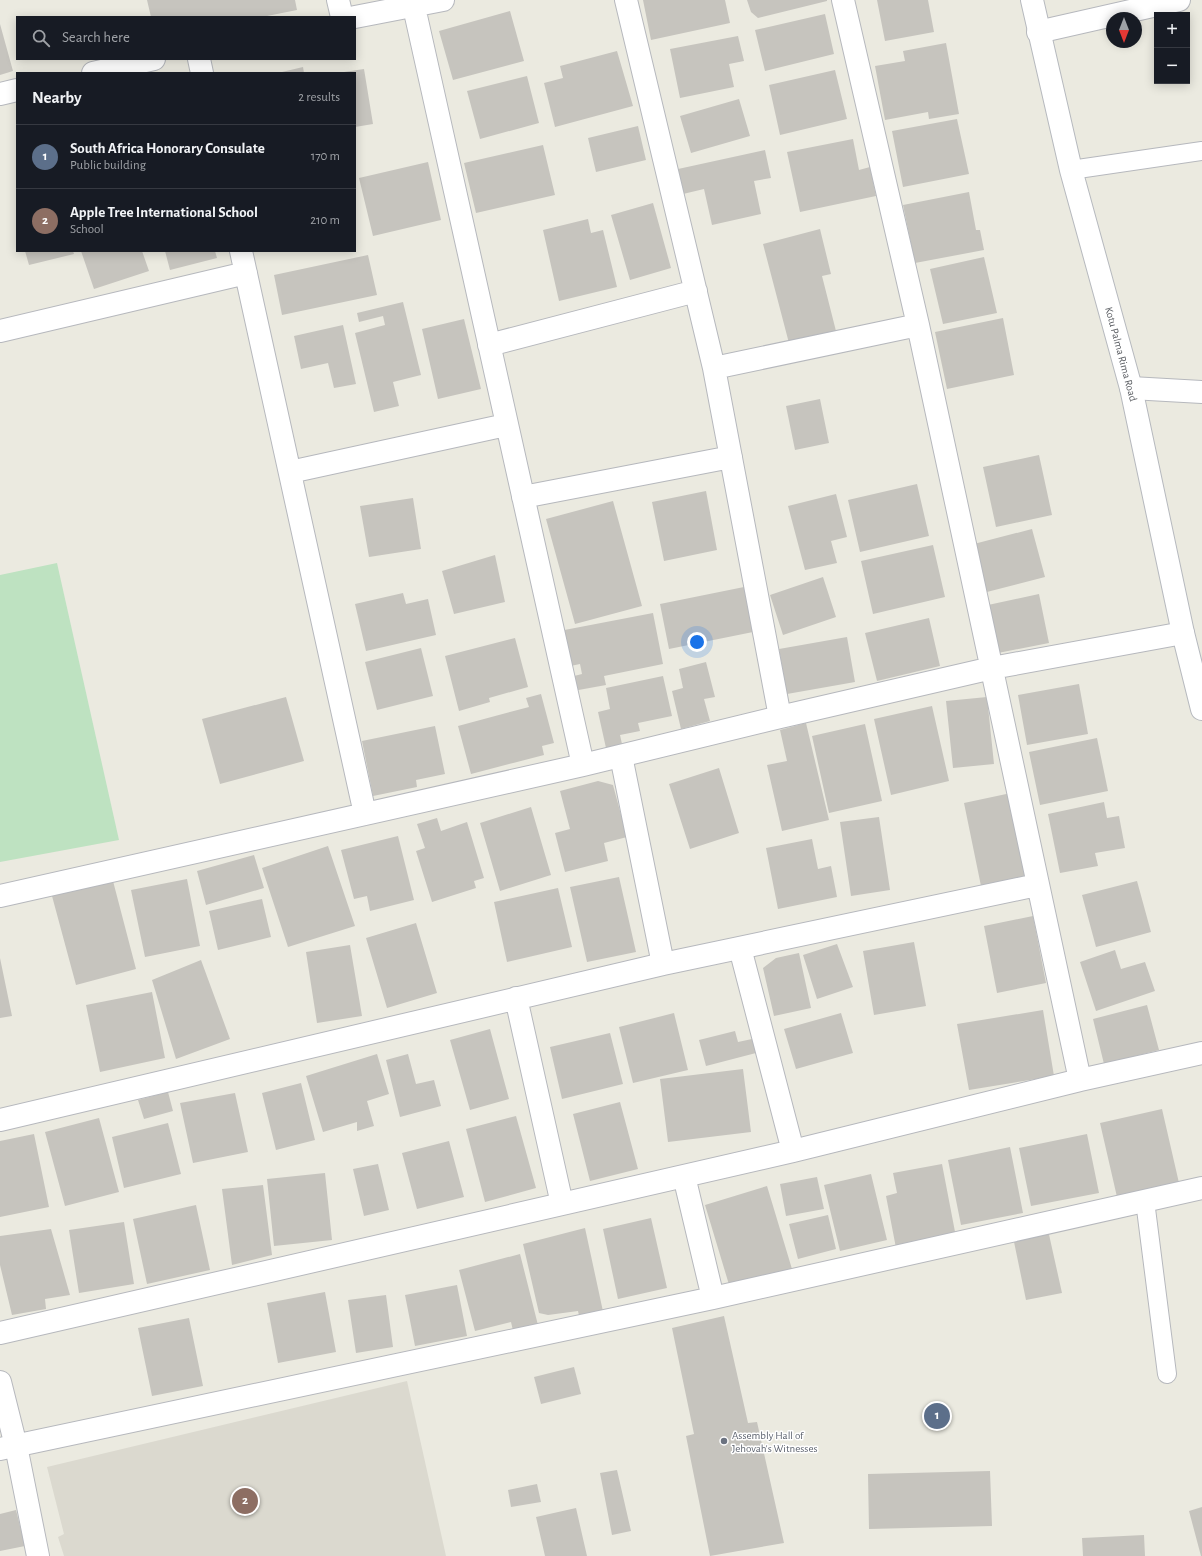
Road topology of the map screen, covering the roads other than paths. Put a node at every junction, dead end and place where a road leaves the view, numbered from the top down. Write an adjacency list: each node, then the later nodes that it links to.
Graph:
1 (338, 0): 8 (street)
2 (443, 0): 7 (street)
3 (626, 0): 21 (street)
4 (843, 0): 22 (street)
5 (1032, 0): 10 (street, Kotu Palma Rima Road)
6 (1179, 0): 10 (street)
7 (414, 7): 9 (street); 24 (street)
8 (342, 16)
9 (356, 17)
10 (1038, 32): 18 (street, Kotu Palma Rima Road)
11 (150, 60): 13 (street)
12 (199, 60): 14 (street)
13 (97, 72)
14 (202, 72)
15 (16, 90): 16 (street)
16 (0, 94)
17 (1202, 151): 18 (lane)
18 (1071, 170): 26 (street, Kotu Palma Rima Road)
19 (241, 252): 20 (street)
20 (246, 273): 23 (street); 30 (street)
21 (696, 292): 24 (street); 25 (street)
22 (918, 325): 25 (street); 33 (street)
23 (0, 331)
24 (489, 345): 28 (street)
25 (714, 368): 29 (street)
26 (1130, 388): 27 (street); 32 (street, Kotu Palma Rima Road)
27 (1202, 392)
28 (506, 425): 30 (street); 31 (street)
29 (731, 457): 31 (street); 35 (street)
30 (290, 472): 38 (street)
31 (522, 497): 37 (street)
32 (1183, 633): 33 (street); 34 (street, Kotu Palma Rima Road)
33 (992, 668): 35 (street); 39 (street)
34 (1202, 709)
35 (780, 717): 36 (street)
36 (621, 756): 37 (street); 42 (street)
37 (583, 765): 38 (street)
38 (365, 814): 40 (street)
39 (1037, 885): 41 (street); 45 (street)
40 (0, 896)
41 (740, 948): 42 (street); 47 (street)
42 (663, 964): 43 (street)
43 (516, 998): 46 (street); 51 (street)
44 (1202, 1053): 45 (street)
45 (1080, 1080): 47 (street)
46 (0, 1120)
47 (793, 1151): 48 (street)
48 (684, 1176): 51 (street); 52 (street)
49 (1202, 1188): 50 (street)
50 (1145, 1201): 52 (street); 54 (lane)
51 (562, 1204): 53 (street)
52 (713, 1298): 56 (street)
53 (0, 1333)
54 (1167, 1374)
55 (0, 1382): 56 (street)
56 (8, 1447): 57 (street)
57 (38, 1556)

